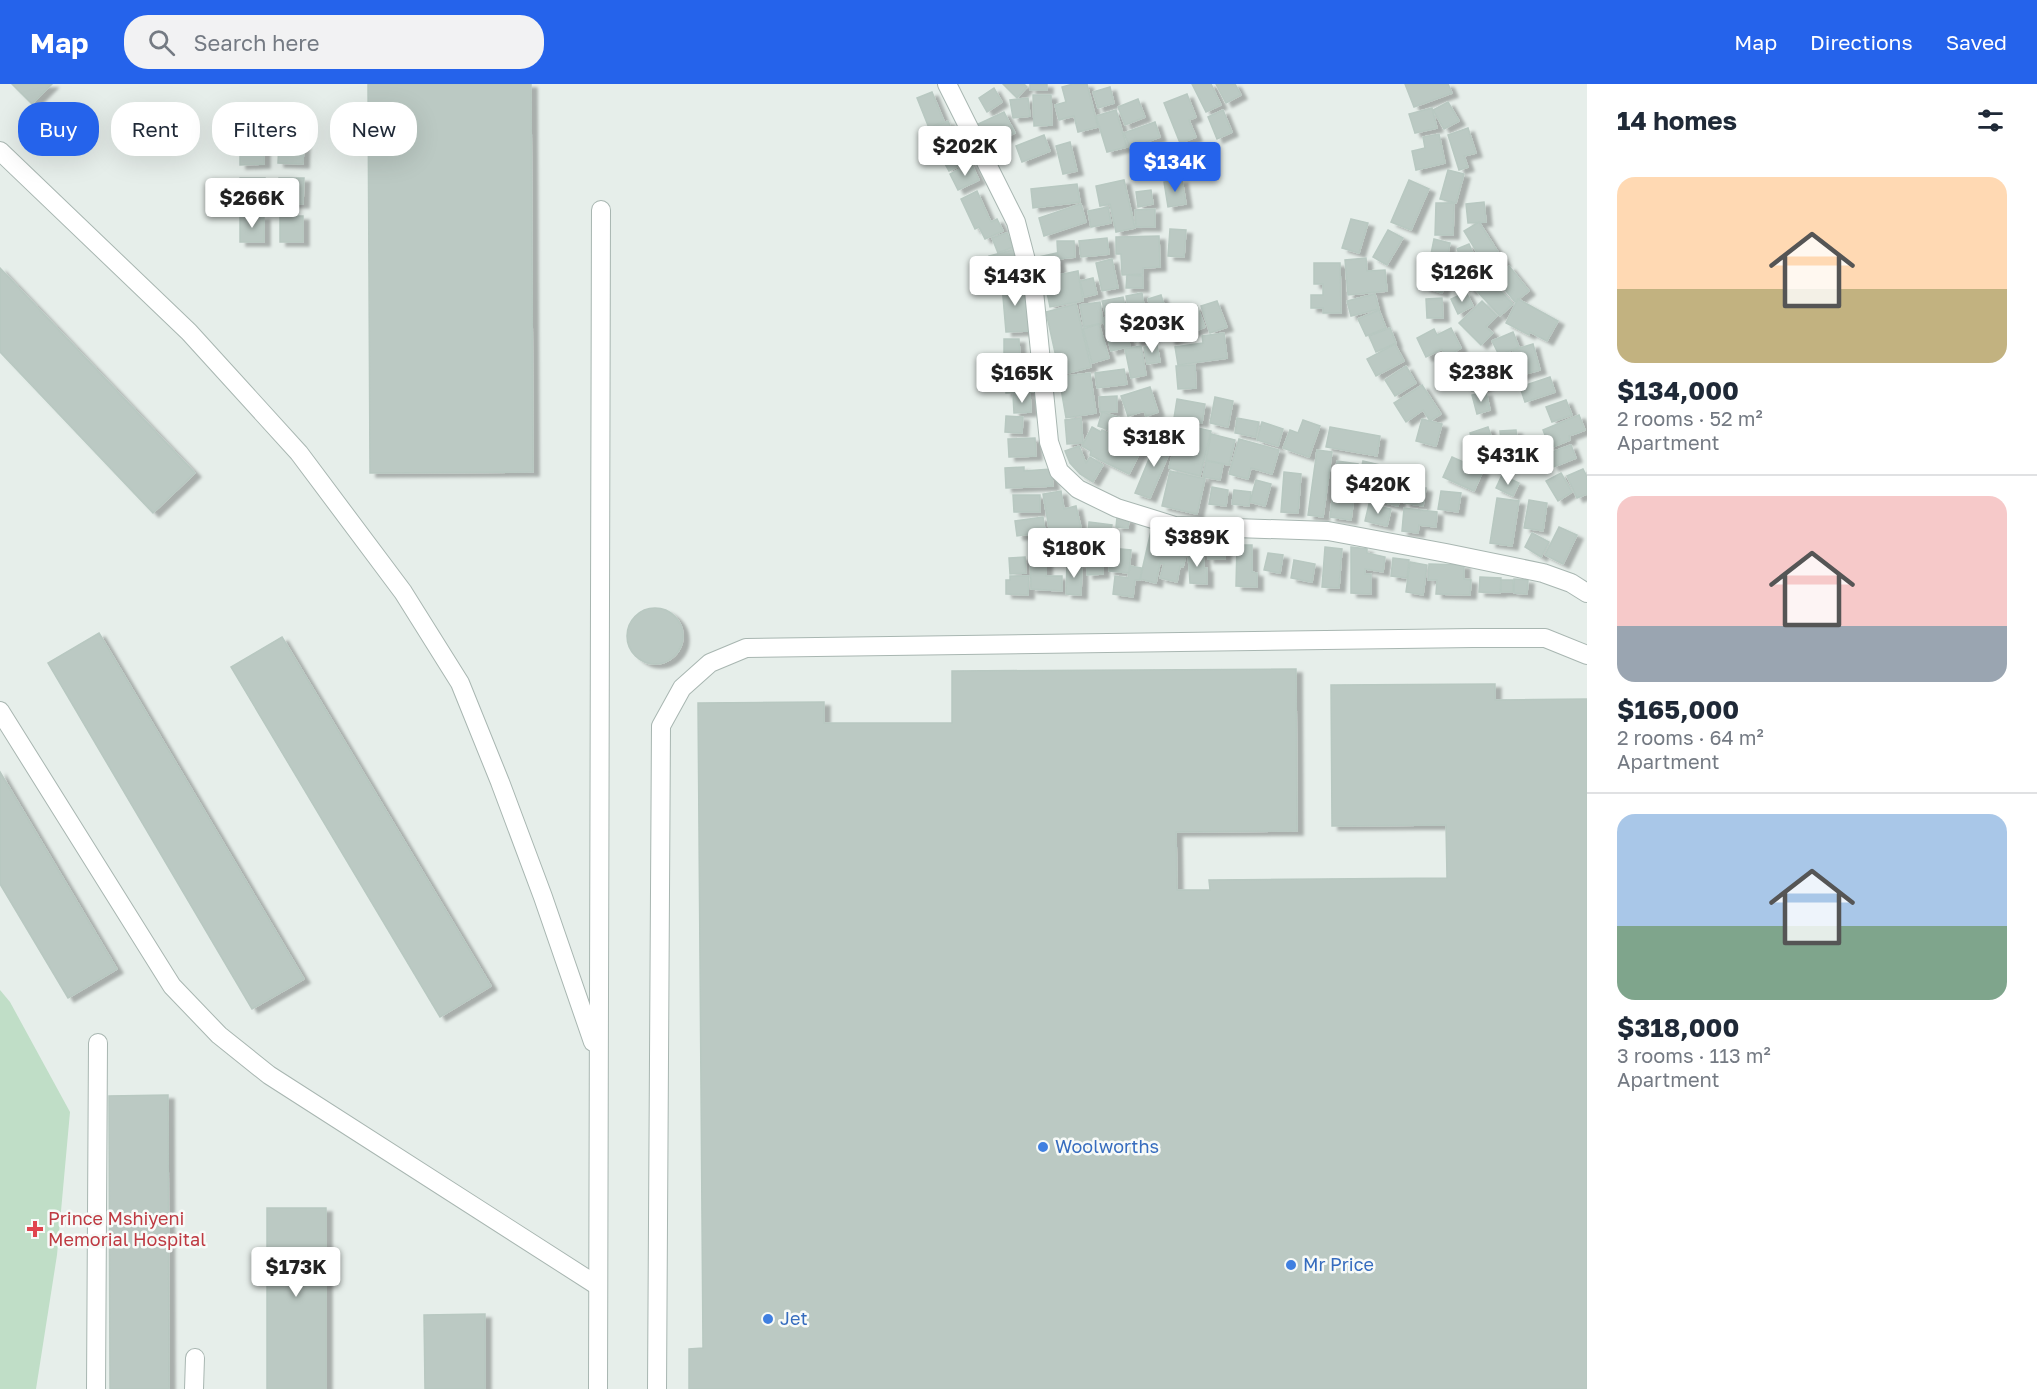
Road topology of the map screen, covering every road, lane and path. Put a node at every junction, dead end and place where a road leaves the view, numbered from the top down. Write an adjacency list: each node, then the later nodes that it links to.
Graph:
1 (947, 84): 4 (street)
2 (0, 151): 8 (street)
3 (601, 210): 8 (street)
4 (1587, 593)
5 (1587, 655): 14 (street)
6 (0, 711): 9 (street)
7 (98, 1043): 11 (street)
8 (598, 1055): 9 (street)
9 (598, 1286): 13 (street)
10 (195, 1358): 12 (street)
11 (96, 1389)
12 (194, 1389)
13 (598, 1389)
14 (657, 1389)

